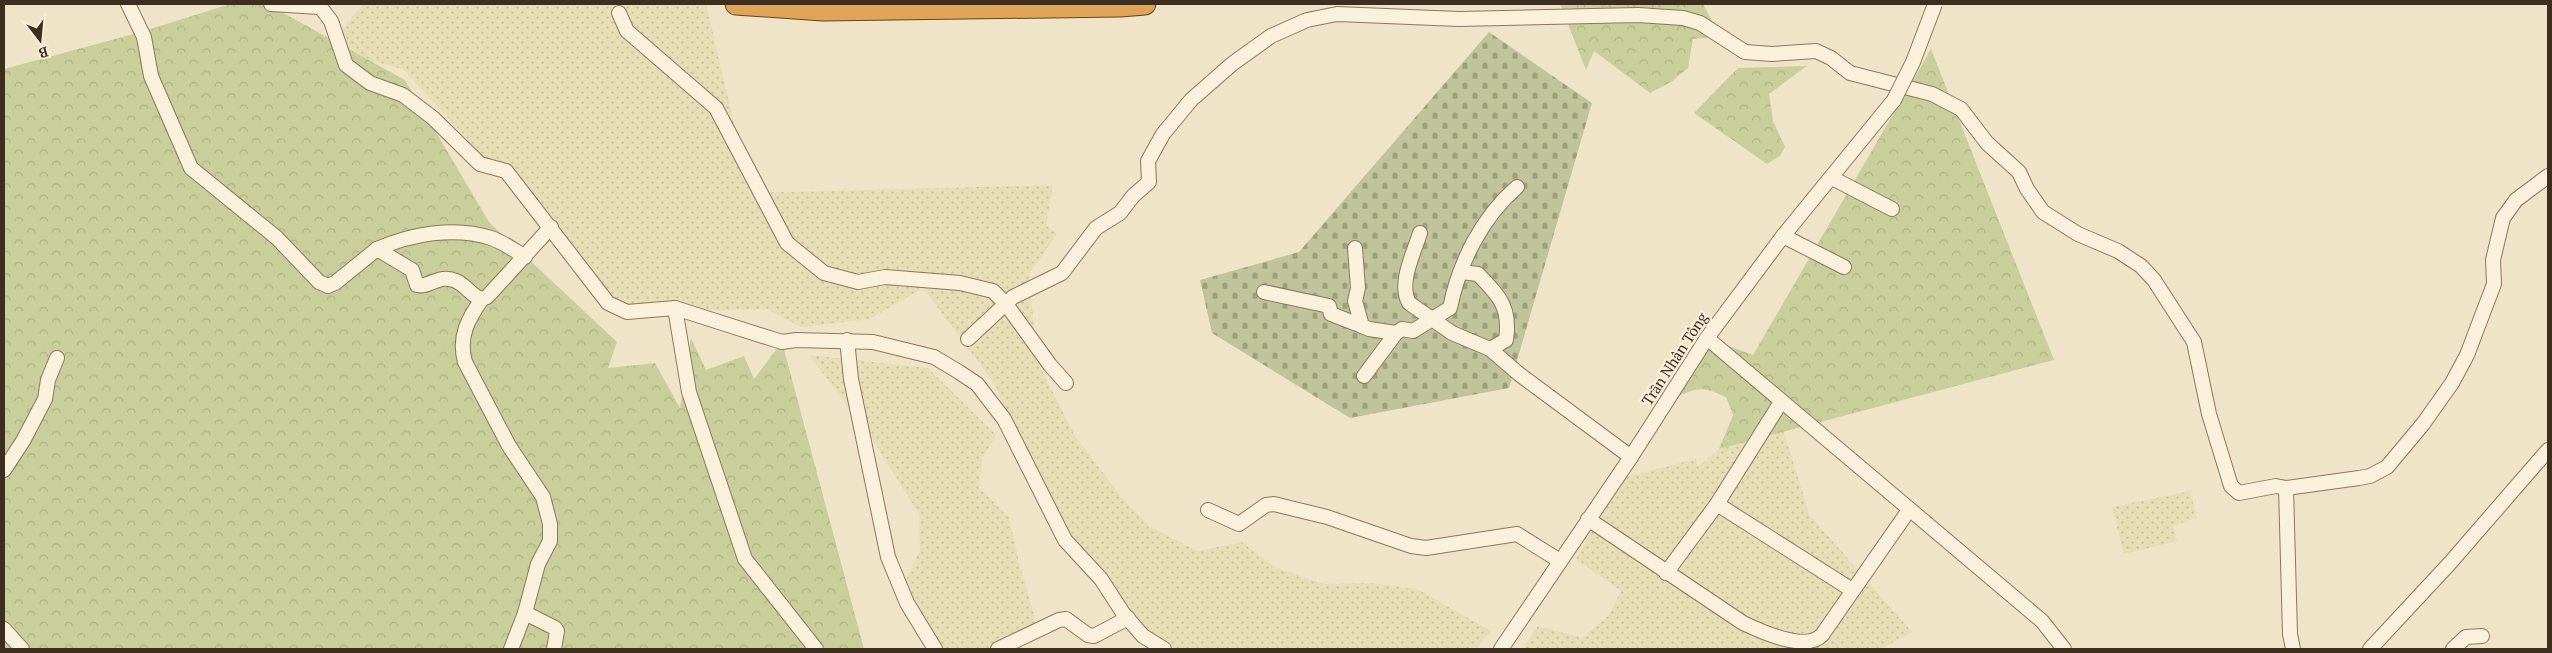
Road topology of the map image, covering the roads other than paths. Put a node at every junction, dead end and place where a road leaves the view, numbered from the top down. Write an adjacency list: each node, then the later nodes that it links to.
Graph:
1 (128, 4): 16 (street)
2 (271, 4): 6 (street)
3 (736, 4): 4 (highway)
4 (1145, 4)
5 (1934, 4): 9 (street, Trần Nhân Tông, bridge)
6 (318, 5): 12 (street)
7 (618, 13): 22 (street)
8 (2548, 176): 39 (street)
9 (1832, 178): 11 (street); 14 (street, Trần Nhân Tông)
10 (1517, 187): 19 (street)
11 (1892, 209)
12 (550, 227): 17 (street); 23 (street)
13 (1420, 233): 24 (street)
14 (1783, 236): 18 (street); 27 (street, Trần Nhân Tông)
15 (1355, 248): 25 (street)
16 (377, 249): 17 (street); 21 (street)
17 (525, 257): 21 (street)
18 (1844, 267)
19 (1461, 272): 24 (street); 30 (street)
20 (1264, 292): 25 (street)
21 (482, 299): 47 (street)
22 (1006, 304): 28 (street); 33 (street); 39 (street)
23 (675, 308): 29 (street); 54 (street)
24 (1434, 318): 26 (street); 30 (street)
25 (1362, 326): 26 (street)
26 (1396, 333): 32 (street)
27 (1707, 338): 34 (street); 36 (street, Trần Nhân Tông)
28 (968, 339)
29 (847, 340): 48 (street); 55 (street)
30 (1490, 349): 36 (street)
31 (57, 358): 38 (street)
32 (1364, 376)
33 (1066, 383)
34 (1781, 402): 40 (street); 42 (street)
35 (2548, 450): 61 (street)
36 (1631, 456): 43 (street, Trần Nhân Tông)
37 (2548, 464): 62 (street)
38 (4, 470)
39 (2286, 488): 60 (street)
40 (1717, 504): 45 (street); 46 (street)
41 (1208, 510): 44 (street)
42 (1908, 510): 46 (street); 59 (street)
43 (1588, 519): 44 (street, Trần Nhân Tông); 45 (street)
44 (1560, 561): 58 (street, Trần Nhân Tông)
45 (1666, 573): 46 (street)
46 (1852, 590)
47 (525, 613): 52 (street); 53 (street)
48 (1128, 618): 56 (street); 57 (street)
49 (4, 629): 51 (street)
50 (2482, 636): 63 (street)
51 (22, 649)
52 (511, 649)
53 (554, 649)
54 (816, 649)
55 (935, 649)
56 (998, 649)
57 (1164, 649)
58 (1501, 649)
59 (2064, 649)
60 (2293, 649)
61 (2370, 649)
62 (2381, 649)
63 (2453, 649)

